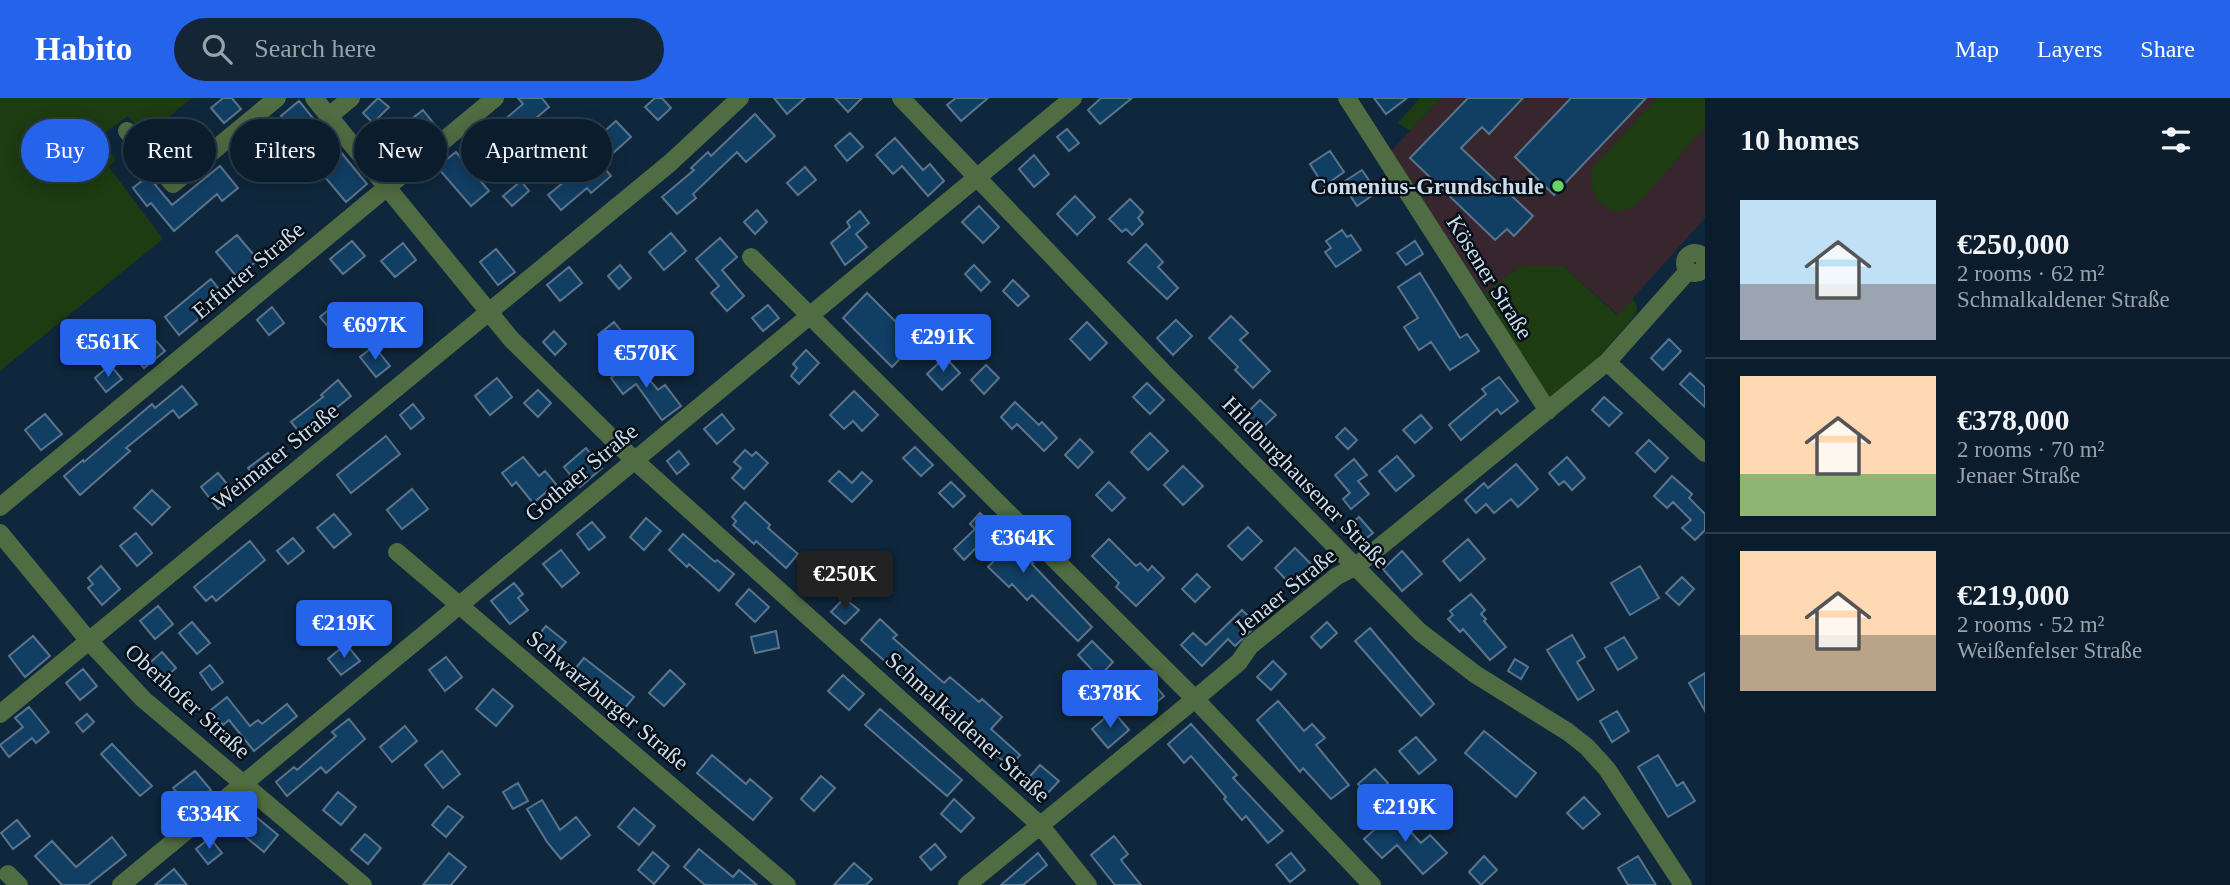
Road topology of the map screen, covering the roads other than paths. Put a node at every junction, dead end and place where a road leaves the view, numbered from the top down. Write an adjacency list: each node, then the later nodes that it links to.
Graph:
1 (277, 98): 10 (street)
2 (314, 98): 9 (street, Schmalkaldener Straße)
3 (351, 98): 9 (street)
4 (495, 98): 12 (street, Erfurter Straße)
5 (740, 98): 15 (street, Weimarer Straße)
6 (901, 98): 11 (street, Hildburghausener Straße)
7 (1073, 98): 11 (street, Gothaer Straße)
8 (1348, 98): 18 (street, Kösener Straße)
9 (329, 116): 12 (street, Schmalkaldener Straße)
10 (216, 148)
11 (978, 177): 16 (street, Gothaer Straße); 24 (street, Hildburghausener Straße)
12 (387, 187): 15 (street, Schmalkaldener Straße); 21 (street, Erfurter Straße)
13 (751, 257): 16 (street)
14 (1700, 265): 17 (street, Jenaer Straße)
15 (488, 312): 20 (street, Schmalkaldener Straße); 26 (street, Weimarer Straße)
16 (812, 316): 20 (street, Gothaer Straße); 27 (street)
17 (1607, 362): 18 (street, Jenaer Straße); 19 (street)
18 (1548, 411): 24 (street, Jenaer Straße)
19 (1705, 453)
20 (634, 460): 25 (street, Gothaer Straße); 30 (street, Schmalkaldener Straße)
21 (0, 507)
22 (0, 533): 26 (street, Oberhofer Straße)
23 (397, 552): 25 (street, Schwarzburger Straße)
24 (1354, 567): 27 (street, Jenaer Straße); 37 (street, Hildburghausener Straße)
25 (459, 606): 29 (street, Gothaer Straße); 33 (street, Schwarzburger Straße)
26 (89, 641): 28 (street, Weimarer Straße); 29 (street, Oberhofer Straße)
27 (1195, 699): 30 (street, Jenaer Straße); 36 (street)
28 (0, 714)
29 (242, 783): 31 (street, Gothaer Straße); 32 (street, Oberhofer Straße)
30 (1040, 824): 34 (street, Jenaer Straße); 35 (street, Schmalkaldener Straße)
31 (121, 885)
32 (363, 885)
33 (787, 885)
34 (967, 885)
35 (1088, 885)
36 (1373, 885)
37 (1683, 885)

